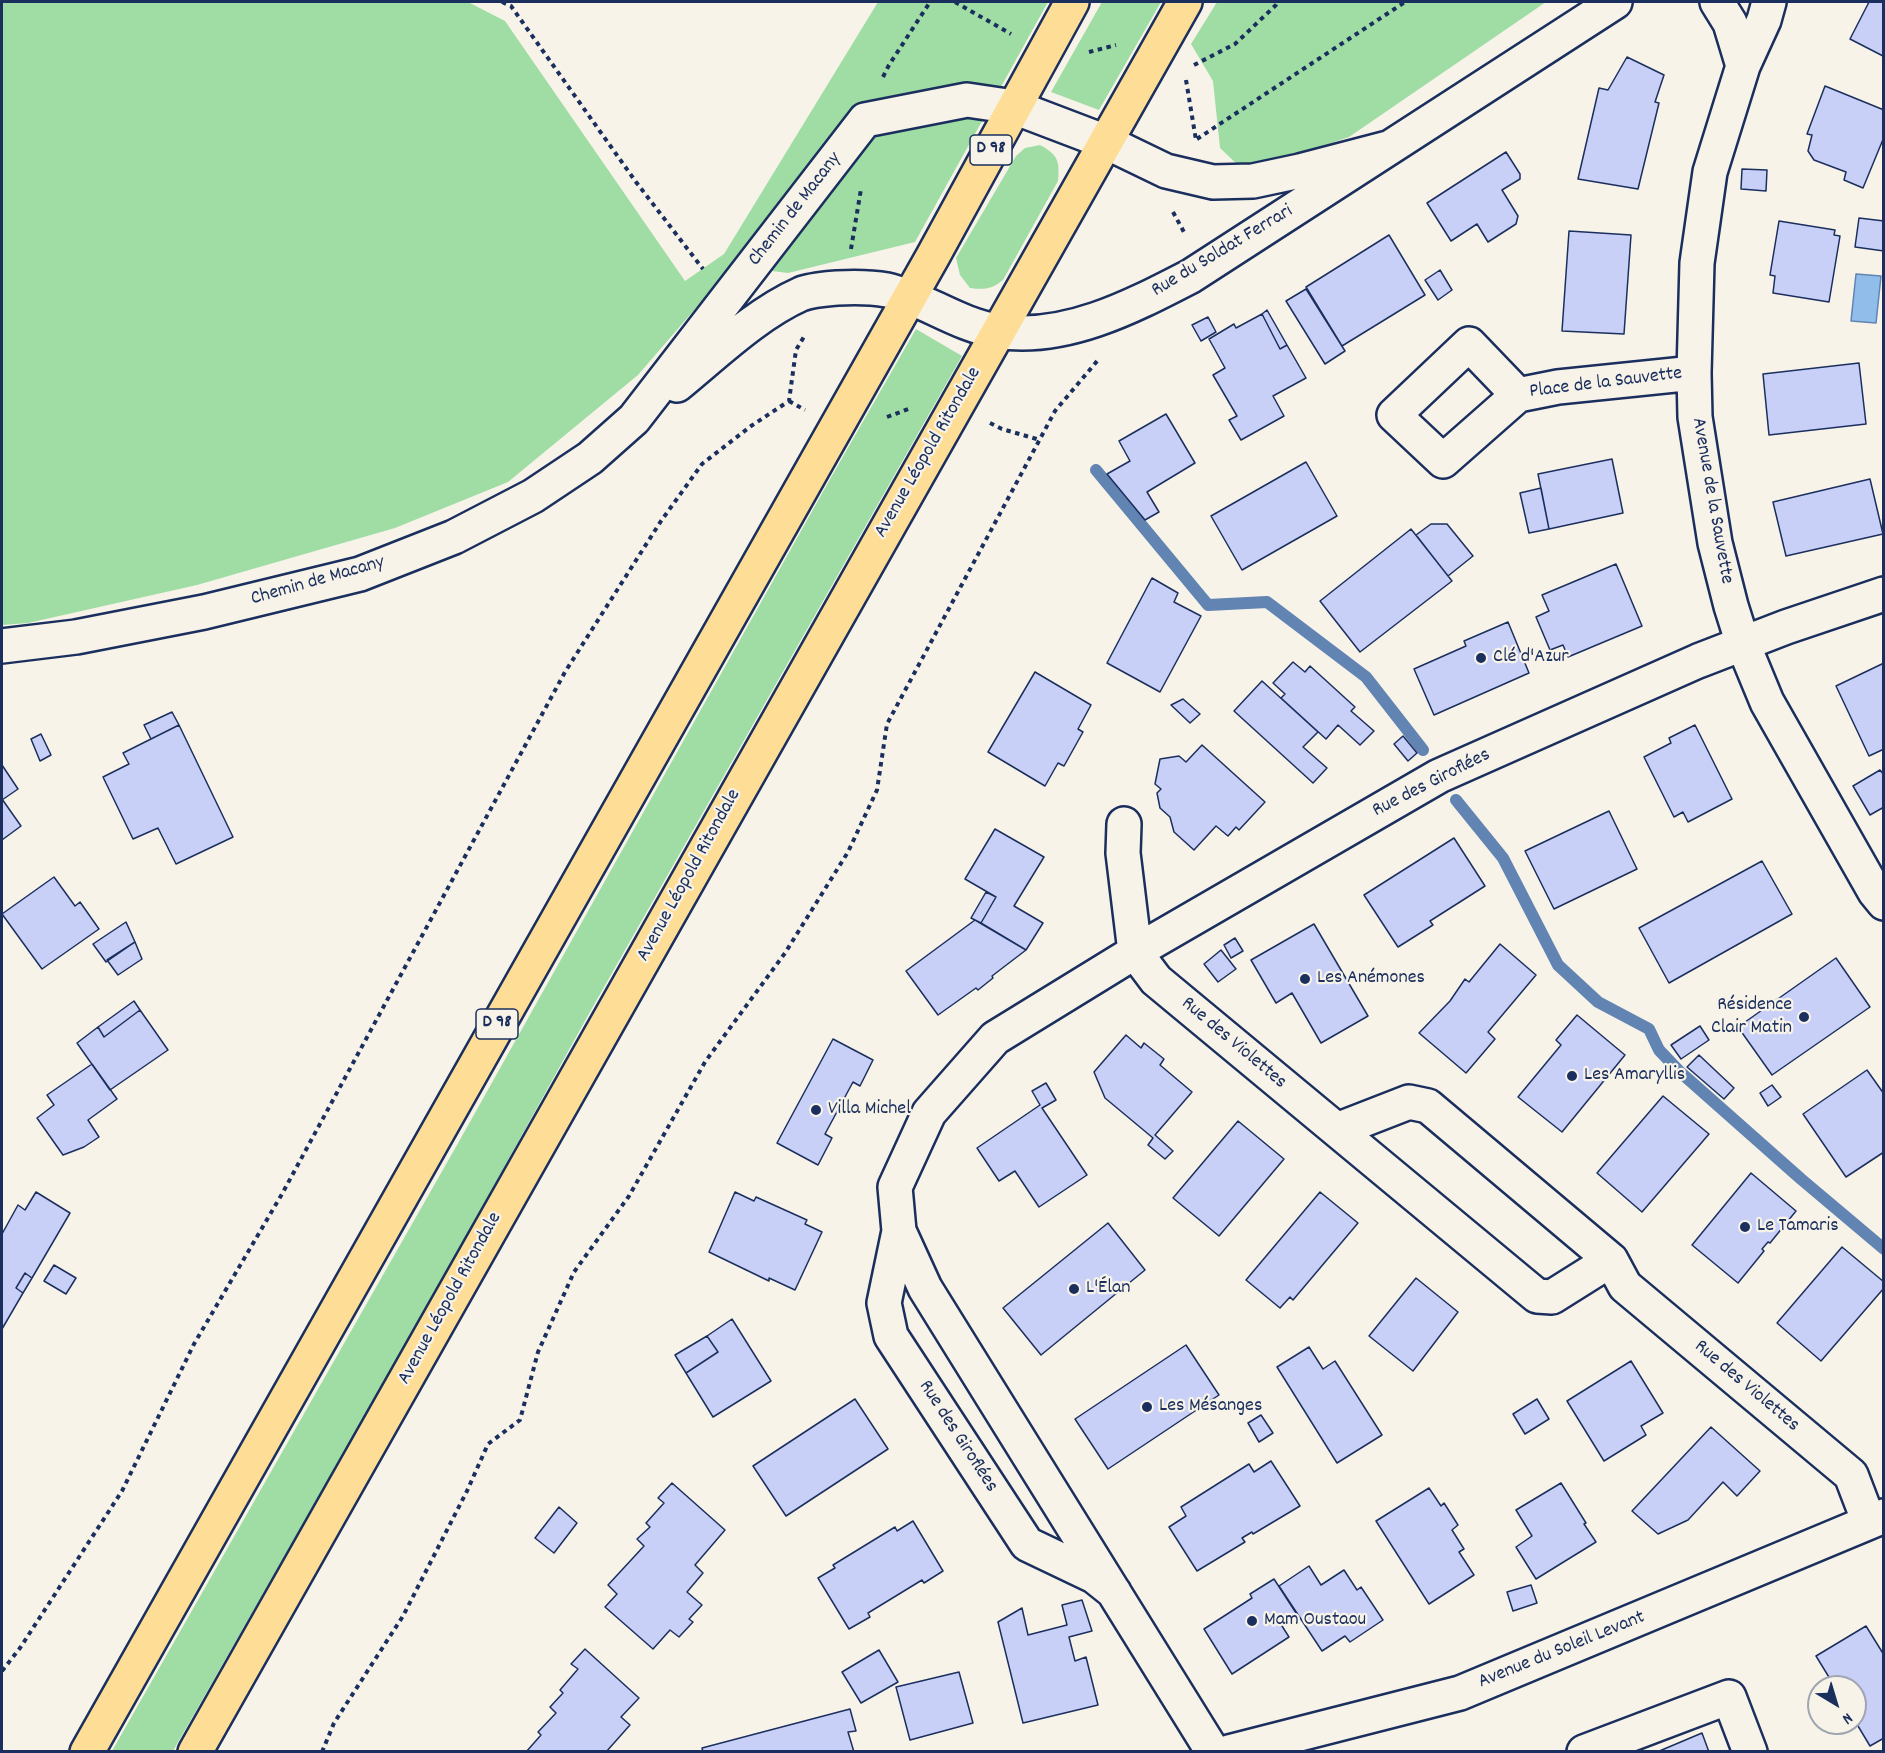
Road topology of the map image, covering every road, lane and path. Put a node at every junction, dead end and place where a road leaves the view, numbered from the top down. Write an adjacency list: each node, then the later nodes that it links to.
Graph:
1 (502, 2): 20 (path)
2 (930, 2): 11 (path)
3 (1072, 2): 12 (highway, D 98)
4 (1185, 2): 13 (highway, Avenue Léopold Ritondale)
5 (1278, 2): 6 (path)
6 (1405, 2)
7 (1615, 2): 14 (street, Rue du Soldat Ferrari)
8 (1717, 2): 10 (street)
9 (1769, 2): 10 (street, Avenue de la Sauvette)
10 (1743, 66): 24 (street, Avenue de la Sauvette)
11 (881, 81)
12 (1014, 108): 13 (street, Rue du Soldat Ferrari); 19 (highway, D 98); 20 (street, Chemin de Macany)
13 (1107, 142): 14 (street, Rue du Soldat Ferrari); 22 (highway, Avenue Léopold Ritondale)
14 (1388, 148): 22 (street, Rue du Soldat Ferrari)
15 (861, 186): 18 (path)
16 (1171, 207): 17 (path)
17 (1187, 236)
18 (848, 257)
19 (909, 298): 22 (street, Rue du Soldat Ferrari); 26 (street, Chemin de Macany); 39 (highway, D 98)
20 (727, 300): 26 (street, Chemin de Macany)
21 (808, 331): 38 (path)
22 (998, 332): 40 (highway, Avenue Léopold Ritondale)
23 (1104, 353): 41 (path)
24 (1694, 373): 25 (street, Place de la Sauvette); 28 (street, Avenue de la Sauvette)
25 (1518, 394)
26 (634, 419): 29 (street, Chemin de Macany)
27 (1884, 594): 28 (street, Rue des Giroflées)
28 (1743, 644): 31 (street, Avenue de la Sauvette); 32 (street, Rue des Giroflées)
29 (2, 646)
30 (1124, 824): 32 (street)
31 (1884, 903)
32 (1135, 952): 33 (street, Rue des Violettes); 34 (street, Rue des Giroflées)
33 (1336, 1130): 35 (street, Rue des Violettes); 35 (street, Rue des Violettes)
34 (899, 1231): 37 (street, Rue des Giroflées); 37 (street, Rue des Giroflées)
35 (1611, 1260): 36 (street, Rue des Violettes)
36 (1876, 1519): 43 (street, Avenue du Soleil Levant)
37 (1114, 1592): 42 (street, Rue des Giroflées)
38 (2, 1671)
39 (87, 1752)
40 (195, 1752)
41 (322, 1752)
42 (1213, 1752)
43 (1229, 1752)
44 (1584, 1752): 45 (street)
45 (1749, 1752)

